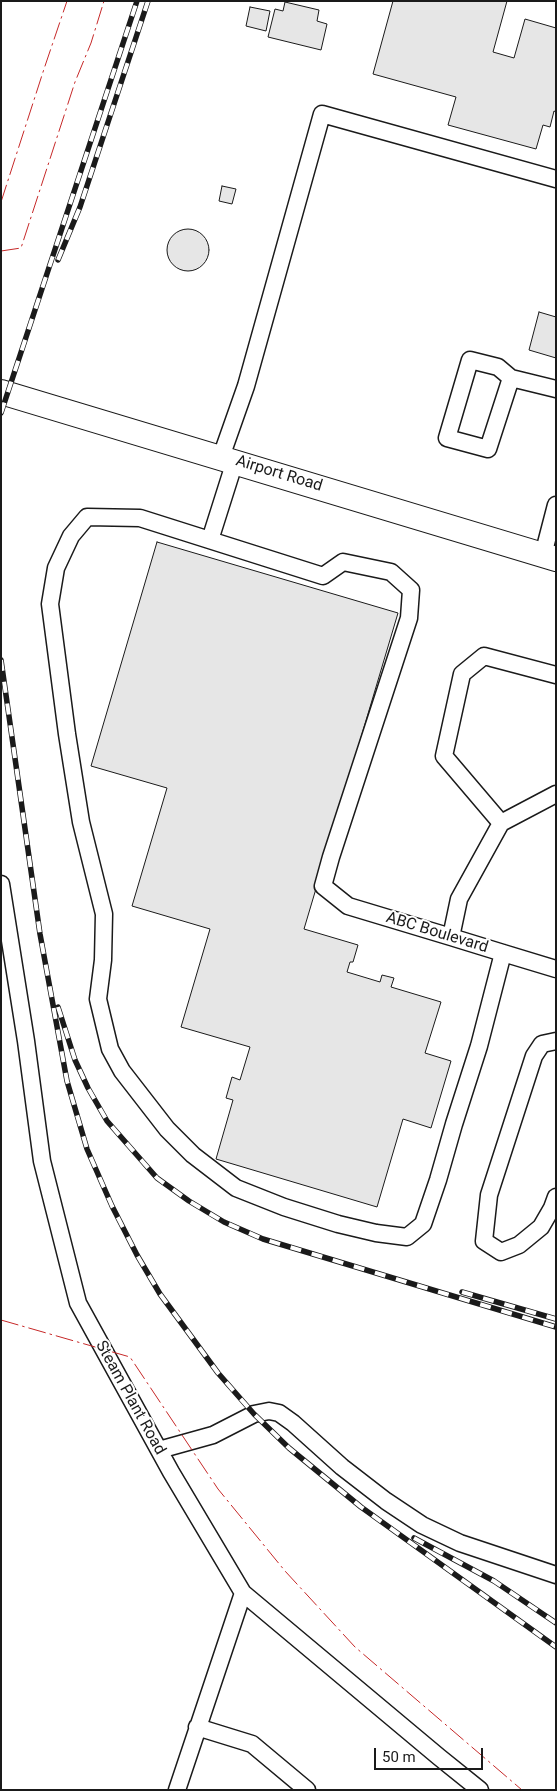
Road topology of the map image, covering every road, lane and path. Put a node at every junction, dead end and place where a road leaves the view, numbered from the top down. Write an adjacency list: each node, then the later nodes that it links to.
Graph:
1 (556, 179): 5 (street)
2 (511, 378): 2 (street); 3 (street)
3 (556, 390)
4 (1, 392): 5 (highway, Airport Road)
5 (228, 459): 7 (street); 8 (highway, Airport Road)
6 (556, 505): 8 (street)
7 (210, 540): 13 (street, ABC Boulevard); 14 (street)
8 (549, 557)
9 (556, 675): 11 (street)
10 (556, 794): 11 (street)
11 (501, 823): 13 (street)
12 (1, 884): 18 (street, Steam Plant Road)
13 (451, 937): 14 (street, ABC Boulevard)
14 (503, 953): 15 (street, ABC Boulevard)
15 (556, 969)
16 (556, 1041): 17 (street)
17 (556, 1197)
18 (159, 1450): 19 (street); 20 (street, Steam Plant Road)
19 (556, 1575)
20 (243, 1593): 21 (street); 24 (street, Steam Plant Road)
21 (197, 1727): 22 (street); 23 (street)
22 (177, 1790)
23 (307, 1790)
24 (480, 1790)

